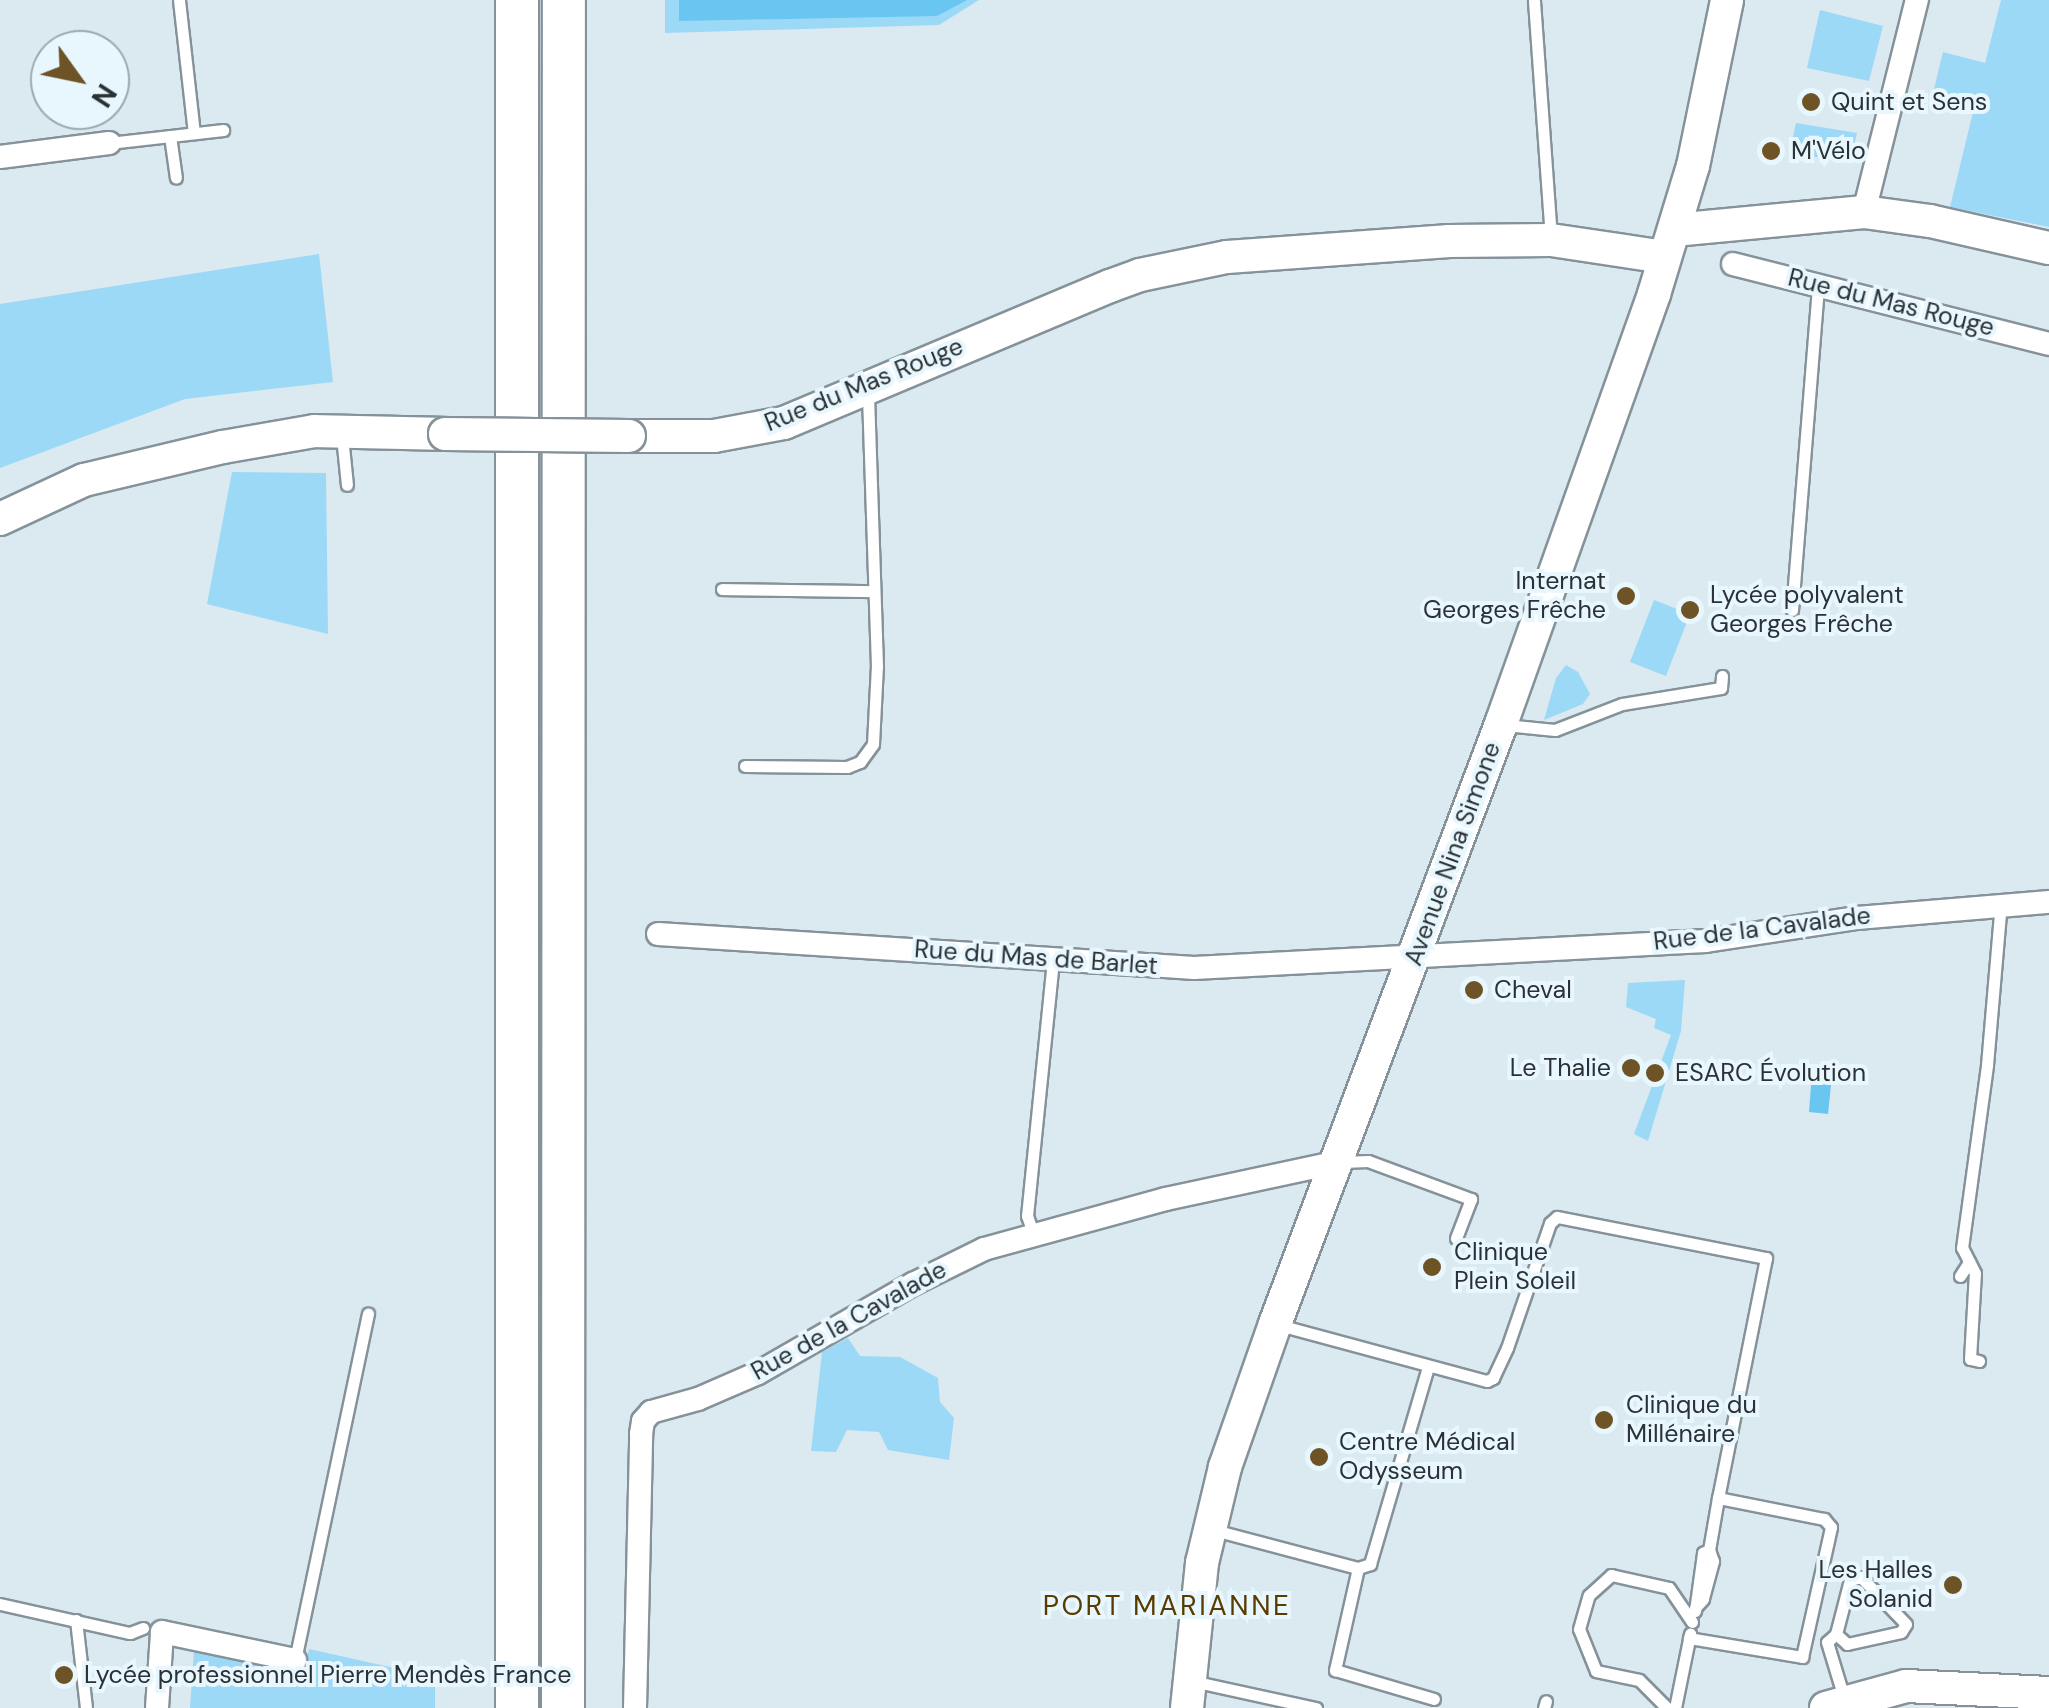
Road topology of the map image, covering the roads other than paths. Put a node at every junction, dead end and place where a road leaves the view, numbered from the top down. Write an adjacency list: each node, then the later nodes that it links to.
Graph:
1 (179, 0): 8 (lane)
2 (518, 0): 62 (highway)
3 (564, 0): 63 (highway)
4 (1727, 0): 15 (street, Avenue Nina Simone)
5 (1916, 0): 13 (street)
6 (1534, 1): 14 (lane)
7 (223, 130): 8 (lane)
8 (194, 133): 9 (lane)
9 (170, 136): 10 (lane); 12 (lane)
10 (108, 142): 11 (street)
11 (0, 157)
12 (176, 178)
13 (1864, 212): 15 (street, Rue du Mas Rouge); 16 (street, Rue du Mas Rouge)
14 (1551, 240): 15 (street, Rue du Mas Rouge); 20 (street, Rue du Mas Rouge)
15 (1670, 244): 28 (street, Avenue Nina Simone)
16 (2049, 248)
17 (1733, 264): 18 (street, Rue du Mas Rouge)
18 (1818, 284): 19 (street, Rue du Mas Rouge); 26 (lane)
19 (2049, 344)
20 (868, 385): 21 (street, Rue du Mas Rouge, bridge); 25 (lane)
21 (341, 432): 22 (lane); 23 (street, Rue du Mas Rouge)
22 (347, 485)
23 (0, 518)
24 (722, 589): 25 (lane)
25 (874, 591): 29 (lane)
26 (1792, 610)
27 (1722, 676): 28 (lane)
28 (1501, 724): 33 (street, Avenue Nina Simone)
29 (745, 766)
30 (2049, 902): 31 (street, Rue de la Cavalade)
31 (2001, 903): 33 (street, Rue de la Cavalade); 38 (lane)
32 (658, 934): 34 (street, Rue du Mas de Barlet)
33 (1414, 956): 34 (street, Rue du Mas de Barlet); 35 (street, Avenue Nina Simone)
34 (1053, 959): 36 (lane)
35 (1338, 1162): 36 (street, Rue de la Cavalade); 37 (lane); 41 (street, Avenue Nina Simone)
36 (1032, 1233): 64 (street, Rue de la Cavalade)
37 (1456, 1238)
38 (1969, 1262): 39 (lane); 42 (lane)
39 (1960, 1276)
40 (368, 1314): 54 (lane)
41 (1275, 1324): 43 (lane); 45 (street, Avenue Nina Simone)
42 (1979, 1360)
43 (1428, 1367): 44 (lane); 46 (lane)
44 (1718, 1498): 50 (lane); 52 (lane)
45 (1210, 1529): 46 (lane); 56 (street, Avenue Nina Simone)
46 (1358, 1568): 57 (lane)
47 (0, 1604): 49 (lane)
48 (132, 1618): 51 (lane)
49 (76, 1620): 51 (lane); 60 (lane)
50 (1692, 1622): 52 (lane); 67 (lane)
51 (152, 1630): 54 (street); 61 (street)
52 (1689, 1638): 68 (lane)
53 (1838, 1638): 53 (lane); 59 (lane)
54 (295, 1660)
55 (2044, 1689): 59 (street)
56 (1188, 1694): 65 (lane)
57 (1417, 1694): 58 (lane); 66 (lane)
58 (1434, 1699)
59 (1835, 1704)
60 (86, 1708)
61 (157, 1708)
62 (517, 1708)
63 (563, 1708)
64 (635, 1708)
65 (1316, 1708)
66 (1413, 1708)
67 (1667, 1708)
68 (1675, 1708)

